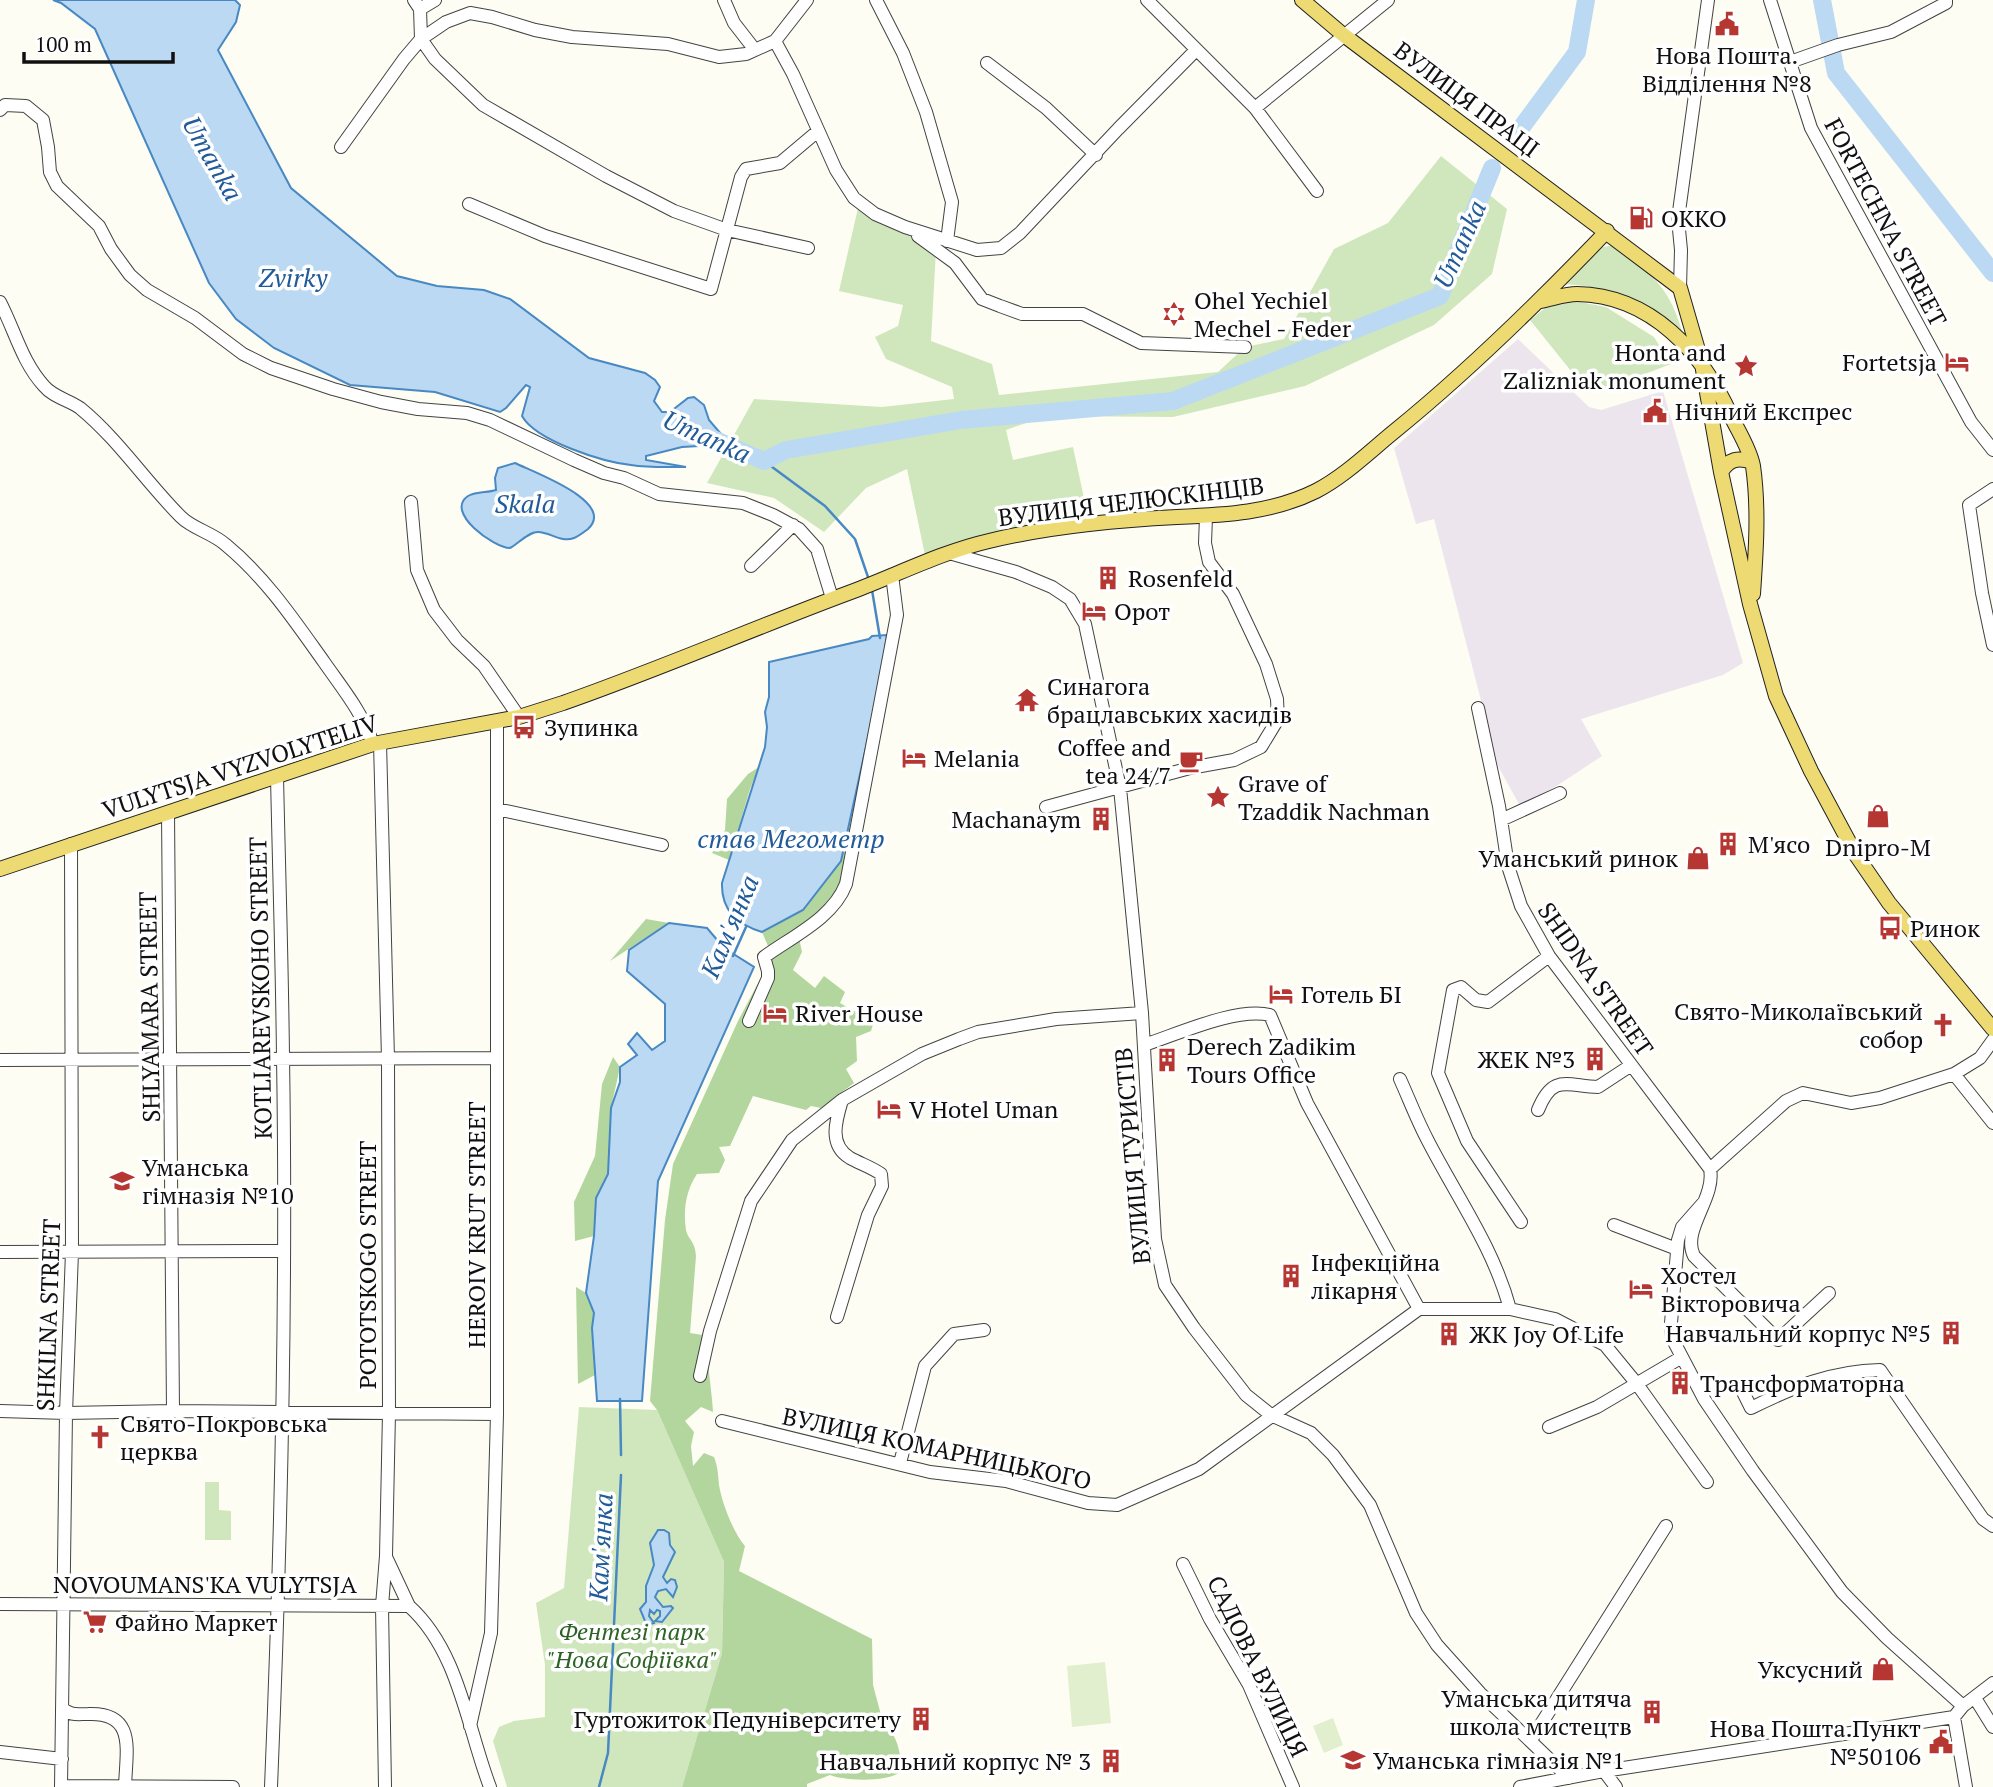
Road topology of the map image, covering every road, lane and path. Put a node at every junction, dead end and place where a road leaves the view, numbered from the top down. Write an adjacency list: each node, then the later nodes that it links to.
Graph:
1 (435, 0): 11 (street)
2 (724, 0): 15 (street)
3 (807, 0): 14 (street)
4 (876, 0): 29 (street)
5 (1147, 0): 16 (street)
6 (1302, 0): 12 (main road, ВУЛИЦЯ ПРАЦІ)
7 (1388, 0): 12 (street)
8 (1708, 0): 31 (street)
9 (1770, 0): 17 (street, FORTECHNA STREET)
10 (1946, 0): 17 (street)
11 (417, 5): 13 (street)
12 (1345, 36): 19 (street); 28 (main road, ВУЛИЦЯ ПРАЦІ)
13 (421, 39): 15 (street); 22 (street); 27 (street)
14 (775, 41): 15 (street); 21 (street)
15 (755, 50)
16 (1196, 50): 19 (street); 23 (street)
17 (1790, 62): 36 (street, FORTECHNA STREET)
18 (986, 63): 23 (street)
19 (1255, 108): 24 (street)
20 (0, 110): 42 (street)
21 (818, 131): 26 (street); 27 (street)
22 (341, 147)
23 (1096, 155): 29 (street)
24 (1317, 191)
25 (469, 204): 27 (street)
26 (905, 228): 29 (street); 34 (street)
27 (727, 230): 30 (street)
28 (1607, 231): 31 (main road, ВУЛИЦЯ ПРАЦІ); 32 (main road, ВУЛИЦЯ ЧЕЛЮСКІНЦІВ)
29 (947, 242)
30 (808, 248)
31 (1680, 288): 35 (main road)
32 (1540, 301): 35 (main road); 41 (main road, ВУЛИЦЯ ЧЕЛЮСКІНЦІВ)
33 (0, 302): 52 (street)
34 (1245, 347)
35 (1702, 364): 37 (main road); 38 (main road)
36 (1993, 450)
37 (1752, 463): 38 (main road); 47 (main road)
38 (1721, 472): 47 (main road)
39 (1993, 489): 48 (street)
40 (411, 502): 50 (street)
41 (1206, 517): 43 (main road, ВУЛИЦЯ ЧЕЛЮСКІНЦІВ); 54 (street)
42 (793, 526): 44 (street); 46 (street)
43 (949, 553): 45 (main road, ВУЛИЦЯ ЧЕЛЮСКІНЦІВ); 54 (street, ВУЛИЦЯ ТУРИСТІВ)
44 (751, 566)
45 (887, 577): 46 (main road, VULYTSJA VYZVOLYTELIV); 65 (street)
46 (832, 598): 50 (main road, VULYTSJA VYZVOLYTELIV)
47 (1752, 612): 66 (main road)
48 (1993, 645)
49 (1478, 708): 59 (street, SHIDNA STREET)
50 (519, 717): 51 (main road, VULYTSJA VYZVOLYTELIV)
51 (497, 722): 52 (main road, VULYTSJA VYZVOLYTELIV); 57 (street, HEROIV KRUT STREET)
52 (377, 743): 53 (main road, VULYTSJA VYZVOLYTELIV); 74 (street, POTOTSKOGO STREET)
53 (277, 776): 58 (main road, VULYTSJA VYZVOLYTELIV); 73 (street, KOTLIAREVSKOHO STREET)
54 (1120, 788): 56 (street); 64 (street, ВУЛИЦЯ ТУРИСТІВ)
55 (1560, 793): 59 (street)
56 (1046, 807)
57 (497, 809): 61 (street); 69 (street, HEROIV KRUT STREET)
58 (168, 812): 60 (main road, VULYTSJA VYZVOLYTELIV); 72 (street, SHLYAMARA STREET)
59 (1501, 820): 63 (street, SHIDNA STREET)
60 (71, 844): 62 (main road, VULYTSJA VYZVOLYTELIV); 71 (street, SHKILNA STREET)
61 (662, 845)
62 (0, 869)
63 (1549, 956): 75 (street, SHIDNA STREET); 83 (street)
64 (1142, 1013): 68 (street, ВУЛИЦЯ ТУРИСТІВ); 78 (street)
65 (749, 1021)
66 (1993, 1029)
67 (1993, 1040): 76 (street)
68 (1144, 1045): 91 (street); 105 (street, ВУЛИЦЯ ТУРИСТІВ)
69 (496, 1058): 74 (street); 104 (street, HEROIV KRUT STREET)
70 (0, 1059): 71 (street)
71 (73, 1059): 72 (street); 88 (street, SHKILNA STREET)
72 (171, 1059): 73 (street); 89 (street, SHLYAMARA STREET)
73 (283, 1059): 74 (street); 86 (street, KOTLIAREVSKOHO STREET)
74 (388, 1059): 103 (street, POTOTSKOGO STREET)
75 (1630, 1066): 79 (street); 81 (street, SHIDNA STREET)
76 (1954, 1074): 80 (street); 81 (street)
77 (1400, 1079): 92 (street)
78 (842, 1100): 93 (street); 96 (street)
79 (1538, 1110)
80 (1993, 1122)
81 (1710, 1169): 82 (street)
82 (1704, 1202): 85 (street); 90 (street)
83 (1521, 1222)
84 (1614, 1225): 85 (street)
85 (1678, 1249): 95 (street)
86 (283, 1251): 89 (street); 101 (street, KOTLIAREVSKOHO STREET)
87 (0, 1252): 88 (street)
88 (72, 1252): 89 (street); 102 (street, SHKILNA STREET)
89 (172, 1252): 100 (street, SHLYAMARA STREET)
90 (1829, 1293)
91 (1419, 1309): 92 (street); 105 (street, ВУЛИЦЯ КОМАРНИЦЬКОГО)
92 (1510, 1309): 97 (street)
93 (837, 1317)
94 (984, 1330): 108 (street)
95 (1682, 1357): 97 (street); 121 (street)
96 (700, 1376)
97 (1637, 1384): 107 (street); 109 (street)
98 (1740, 1386): 111 (street)
99 (0, 1411): 102 (street)
100 (173, 1411): 101 (street); 102 (street)
101 (281, 1412): 103 (street); 116 (street, KOTLIAREVSKOHO STREET)
102 (66, 1413): 115 (street, SHKILNA STREET)
103 (389, 1413): 104 (street); 112 (street, POTOTSKOGO STREET)
104 (497, 1414): 124 (street, HEROIV KRUT STREET)
105 (1271, 1415): 108 (street, ВУЛИЦЯ КОМАРНИЦЬКОГО); 126 (street, ВУЛИЦЯ ТУРИСТІВ)
106 (722, 1421): 108 (street, ВУЛИЦЯ КОМАРНИЦЬКОГО)
107 (1549, 1427)
108 (900, 1463)
109 (1707, 1482)
110 (1666, 1526): 126 (street)
111 (1993, 1526)
112 (386, 1556): 117 (street, POTOTSKOGO STREET); 118 (street)
113 (1183, 1564): 138 (street, САДОВА ВУЛИЦЯ)
114 (0, 1604): 115 (street, NOVOUMANS'KA VULYTSJA)
115 (64, 1604): 116 (street, NOVOUMANS'KA VULYTSJA); 122 (street, SHKILNA STREET)
116 (279, 1605): 117 (street, NOVOUMANS'KA VULYTSJA); 135 (street, KOTLIAREVSKOHO STREET)
117 (382, 1606): 118 (street, NOVOUMANS'KA VULYTSJA); 136 (street, POTOTSKOGO STREET)
118 (409, 1606): 124 (street)
119 (1993, 1683): 120 (street)
120 (1975, 1698): 121 (street); 125 (street)
121 (1963, 1706): 123 (street)
122 (62, 1708): 128 (street, SHKILNA STREET); 132 (street)
123 (1954, 1717): 129 (street); 141 (street)
124 (470, 1726): 137 (street)
125 (1993, 1727)
126 (1531, 1740): 130 (street, ВУЛИЦЯ ТУРИСТІВ)
127 (0, 1752): 128 (street)
128 (62, 1759): 131 (street, SHKILNA STREET)
129 (1604, 1770): 130 (street); 140 (street)
130 (1569, 1778): 139 (street)
131 (61, 1787): 132 (street)
132 (125, 1787): 133 (street)
133 (165, 1787): 134 (street)
134 (233, 1787)
135 (271, 1787)
136 (385, 1787)
137 (490, 1787)
138 (1293, 1787)
139 (1520, 1787)
140 (1616, 1787)
141 (1966, 1787)

